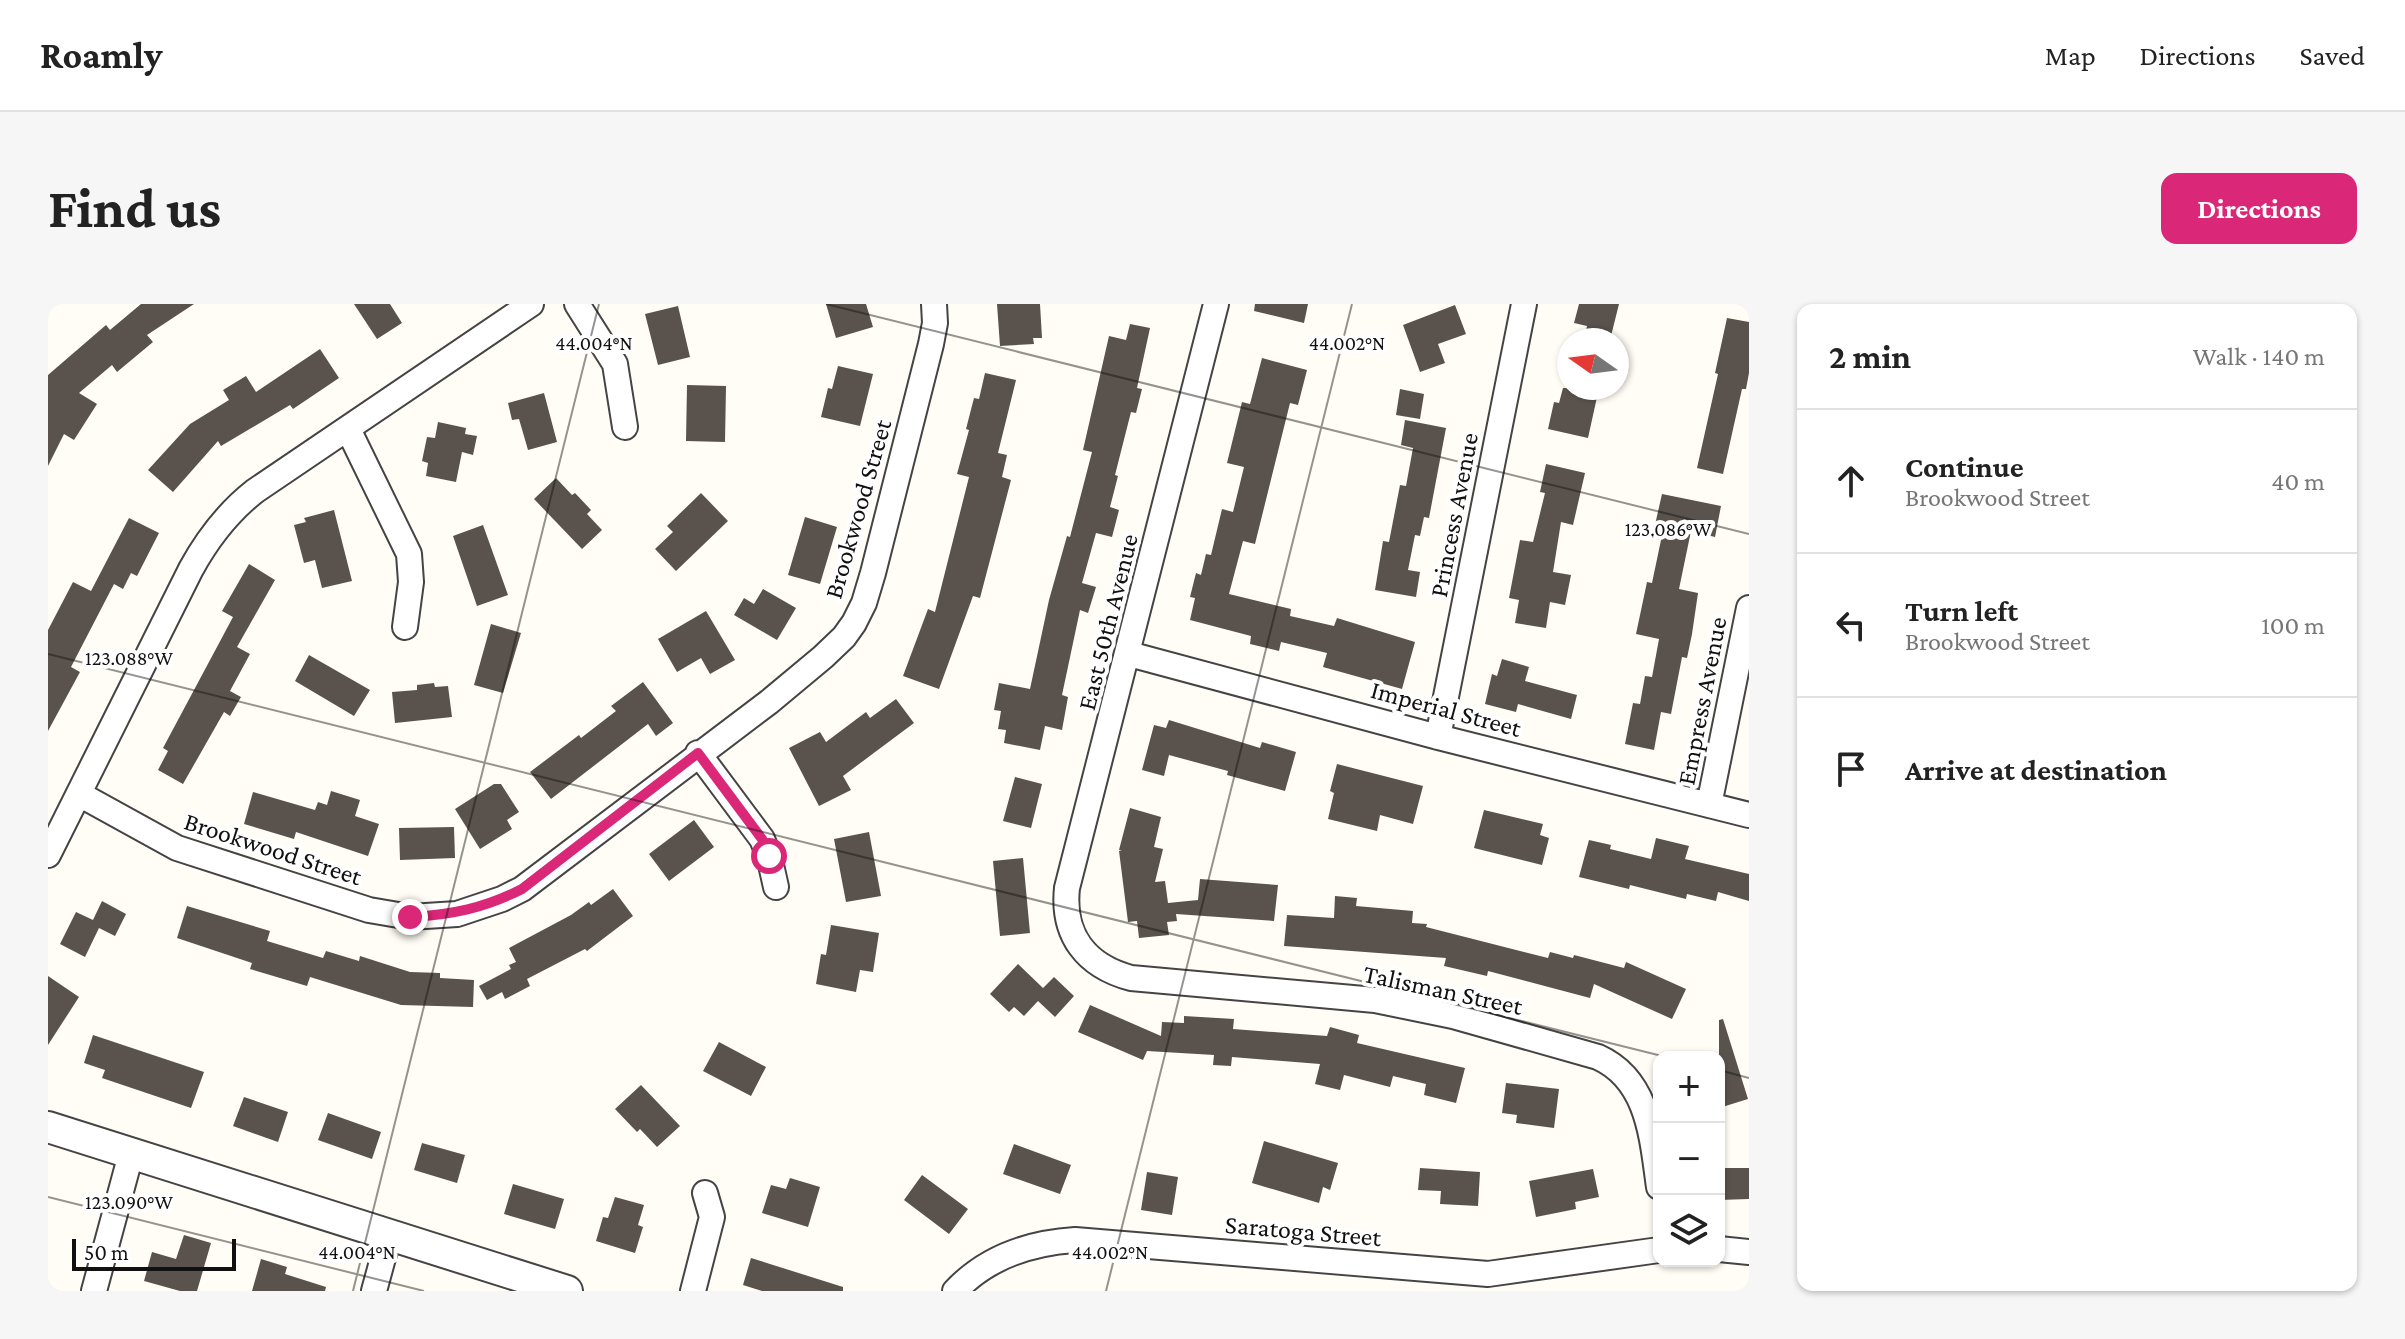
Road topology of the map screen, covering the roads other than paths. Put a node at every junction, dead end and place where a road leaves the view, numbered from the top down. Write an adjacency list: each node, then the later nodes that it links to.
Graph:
1 (531, 304): 7 (street)
2 (577, 304): 6 (street)
3 (934, 304): 12 (street, Brookwood Street)
4 (1216, 304): 10 (street, East 50th Avenue)
5 (1524, 304): 11 (street, Princess Avenue)
6 (625, 427)
7 (348, 429): 9 (street); 13 (street)
8 (1749, 608): 14 (street, Empress Avenue)
9 (405, 627)
10 (1129, 654): 11 (street, Imperial Street); 18 (street, East 50th Avenue)
11 (1438, 737): 14 (street, Imperial Street)
12 (698, 753): 13 (street, Brookwood Street); 17 (street)
13 (79, 794): 16 (street)
14 (1709, 805): 15 (street, Imperial Street)
15 (1749, 815)
16 (48, 855)
17 (776, 887)
18 (1083, 950): 20 (street, Talisman Street)
19 (48, 1127): 21 (street)
20 (1653, 1146)
21 (131, 1154): 23 (street); 27 (street)
22 (705, 1193): 30 (street)
23 (389, 1236): 28 (street); 29 (street)
24 (1725, 1250): 26 (street)
25 (1653, 1251): 31 (street, Saratoga Street)
26 (1749, 1252)
27 (94, 1291)
28 (374, 1291)
29 (567, 1291)
30 (693, 1291)
31 (955, 1291)

